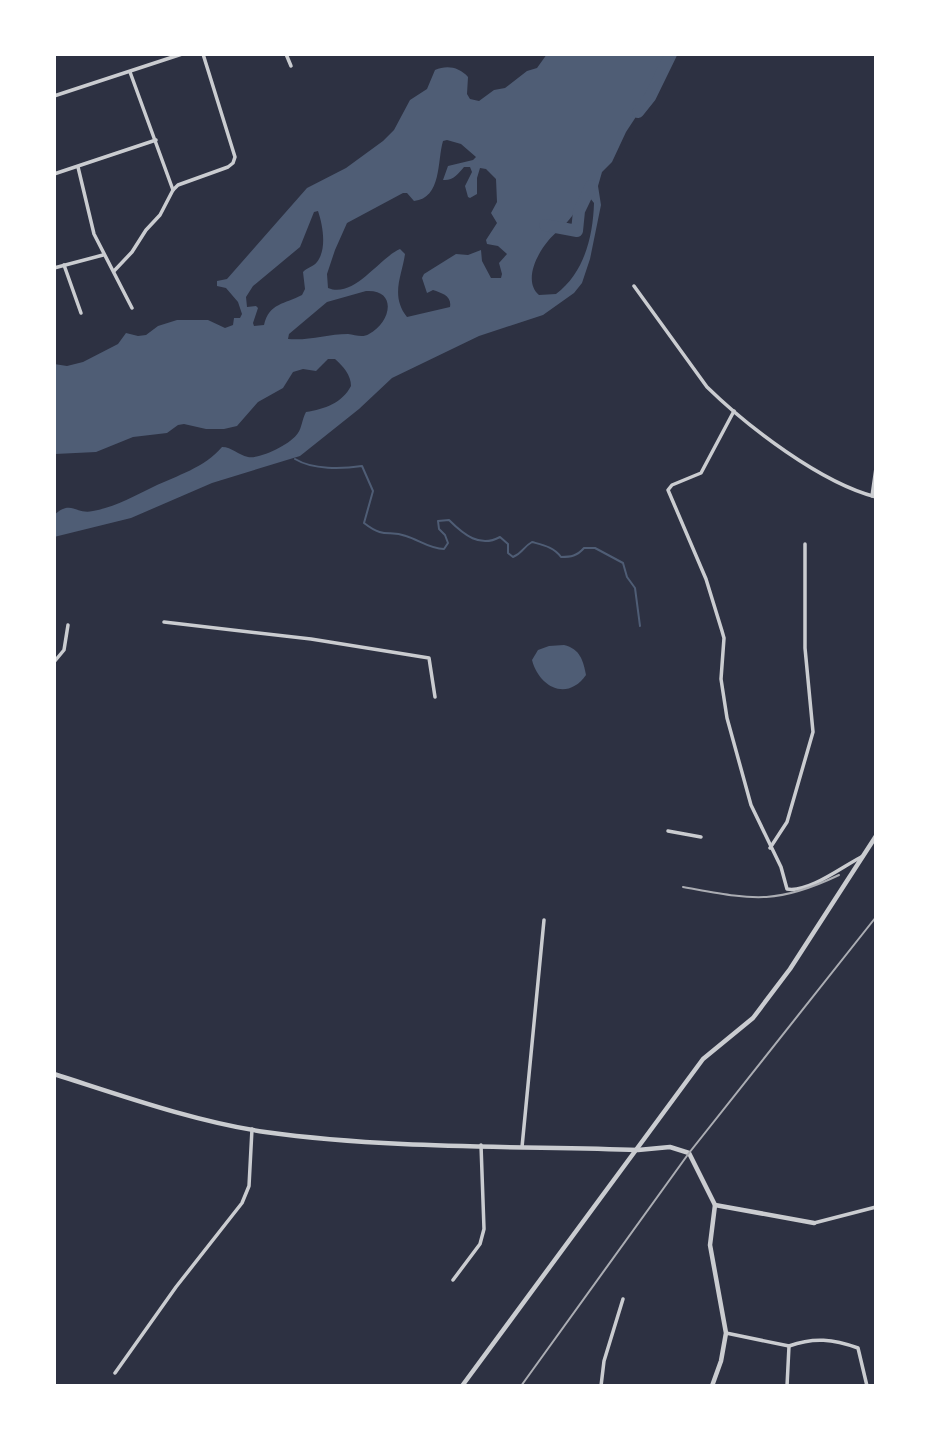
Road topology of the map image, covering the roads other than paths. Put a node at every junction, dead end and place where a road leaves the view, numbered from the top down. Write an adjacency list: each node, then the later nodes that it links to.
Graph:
1 (182, 54): 5 (street)
2 (203, 54): 10 (street)
3 (286, 54): 4 (street)
4 (291, 66)
5 (130, 72): 6 (street); 7 (street)
6 (54, 96)
7 (156, 140): 8 (street); 10 (street)
8 (78, 167): 9 (street); 11 (street)
9 (54, 174)
10 (173, 190): 14 (street)
11 (104, 255): 12 (street); 14 (street)
12 (64, 265): 13 (street); 17 (street)
13 (54, 268)
14 (114, 271): 16 (street)
15 (634, 286): 18 (street)
16 (132, 308)
17 (81, 313)
18 (734, 411): 20 (street); 29 (street)
19 (876, 468): 20 (street)
20 (874, 497)
21 (805, 544): 29 (street)
22 (164, 622): 25 (street)
23 (68, 625): 24 (street)
24 (54, 662)
25 (435, 696)
26 (668, 831): 28 (street)
27 (876, 836): 30 (street)
28 (701, 837)
29 (770, 848): 30 (street)
30 (863, 856): 36 (street)
31 (544, 920): 35 (street)
32 (54, 1074): 33 (street)
33 (252, 1129): 34 (street); 44 (street)
34 (481, 1146): 35 (street); 40 (street)
35 (522, 1147): 36 (street)
36 (638, 1150): 37 (street); 45 (street)
37 (715, 1205): 39 (street); 42 (street)
38 (876, 1207): 39 (street)
39 (814, 1223)
40 (453, 1280)
41 (623, 1299): 46 (street)
42 (726, 1333): 43 (street); 47 (street)
43 (789, 1346): 48 (street); 49 (street)
44 (115, 1373)
45 (463, 1386)
46 (601, 1386)
47 (712, 1386)
48 (788, 1386)
49 (867, 1386)

